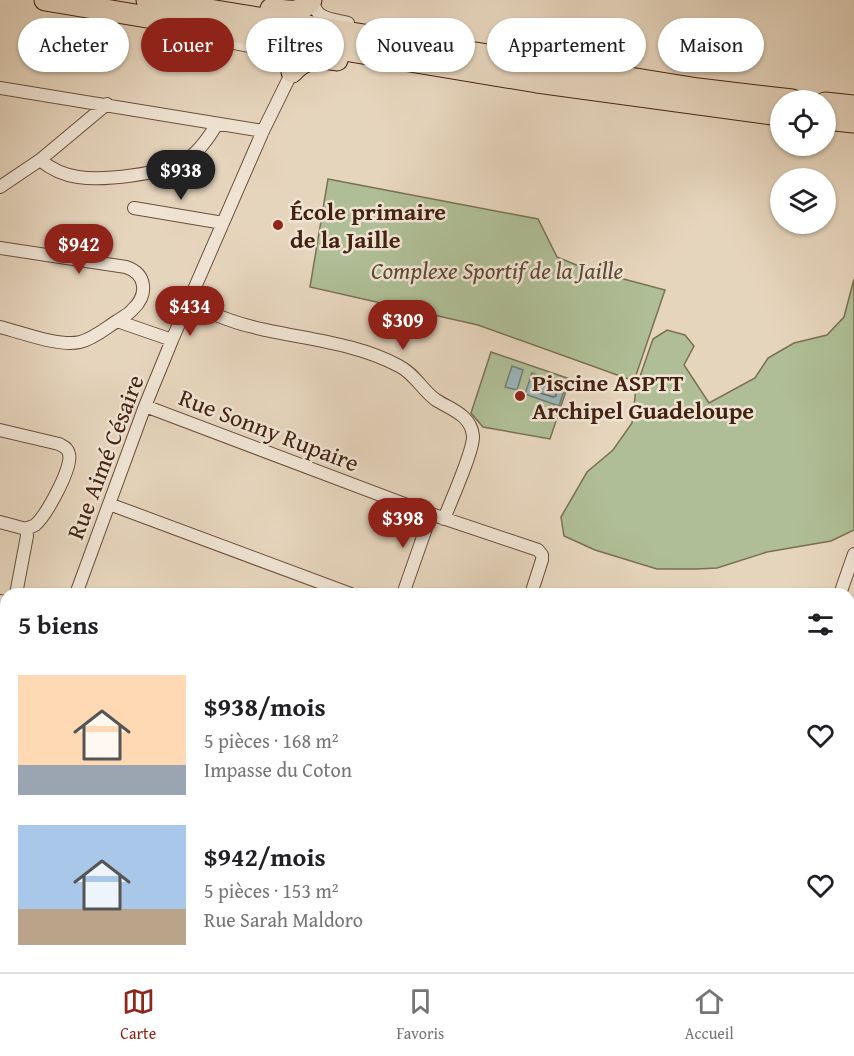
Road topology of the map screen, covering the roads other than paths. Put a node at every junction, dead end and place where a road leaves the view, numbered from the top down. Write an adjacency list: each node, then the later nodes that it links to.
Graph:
1 (45, 0): 5 (street); 6 (highway)
2 (147, 0): 7 (highway)
3 (195, 0): 4 (highway)
4 (312, 0): 8 (street)
5 (246, 45)
6 (356, 52)
7 (487, 55)
8 (487, 55)
9 (475, 71): 17 (highway)
10 (292, 72): 21 (street, Rue Aimé Césaire)
11 (592, 72): 13 (highway)
12 (0, 88): 14 (street)
13 (770, 97)
14 (107, 104): 20 (street); 22 (street)
15 (836, 105): 16 (highway)
16 (854, 106)
17 (770, 114)
18 (836, 120): 19 (highway)
19 (854, 122)
20 (217, 123): 21 (street); 22 (street)
21 (263, 131): 25 (street, Rue Aimé Césaire)
22 (40, 160): 23 (street)
23 (0, 187)
24 (134, 208): 25 (street)
25 (224, 223): 27 (street, Rue Aimé Césaire)
26 (0, 248): 28 (street)
27 (189, 303): 30 (street, Rue Aimé Césaire); 35 (street)
28 (117, 321): 29 (street); 30 (street)
29 (0, 327)
30 (172, 340): 31 (street, Rue Aimé Césaire)
31 (145, 406): 33 (street, Rue Aimé Césaire); 34 (street, Rue Sonny Rupaire)
32 (0, 430): 37 (street)
33 (109, 504): 40 (street, Rue Aimé Césaire); 41 (street)
34 (431, 514): 35 (street, Rue Sonny Rupaire); 42 (street)
35 (444, 519): 43 (street, Rue Sonny Rupaire)
36 (0, 522): 37 (street)
37 (26, 529): 39 (street)
38 (854, 554): 44 (street)
39 (16, 588)
40 (78, 588)
41 (335, 588)
42 (405, 588)
43 (533, 588)
44 (842, 588)

